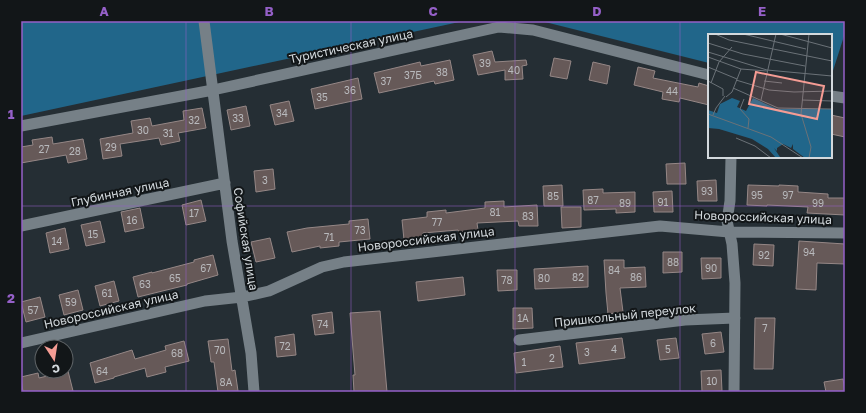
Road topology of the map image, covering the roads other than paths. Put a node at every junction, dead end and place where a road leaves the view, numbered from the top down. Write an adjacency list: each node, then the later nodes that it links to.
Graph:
1 (204, 21): 3 (street, Софийская улица)
2 (708, 75): 3 (street, Туристическая улица)
3 (213, 90): 6 (street, Туристическая улица); 8 (street, Софийская улица)
4 (832, 96): 5 (street)
5 (845, 98)
6 (21, 126)
7 (731, 158): 10 (street)
8 (225, 183): 9 (street, Глубинная улица); 12 (street, Софийская улица)
9 (21, 226)
10 (729, 232): 11 (street, Новороссийская улица); 12 (street, Новороссийская улица); 13 (street)
11 (845, 233)
12 (242, 297): 15 (street, Новороссийская улица); 16 (street, Софийская улица)
13 (735, 318): 14 (street, Пришкольный переулок); 17 (street)
14 (519, 340)
15 (21, 343)
16 (254, 392)
17 (734, 392)

